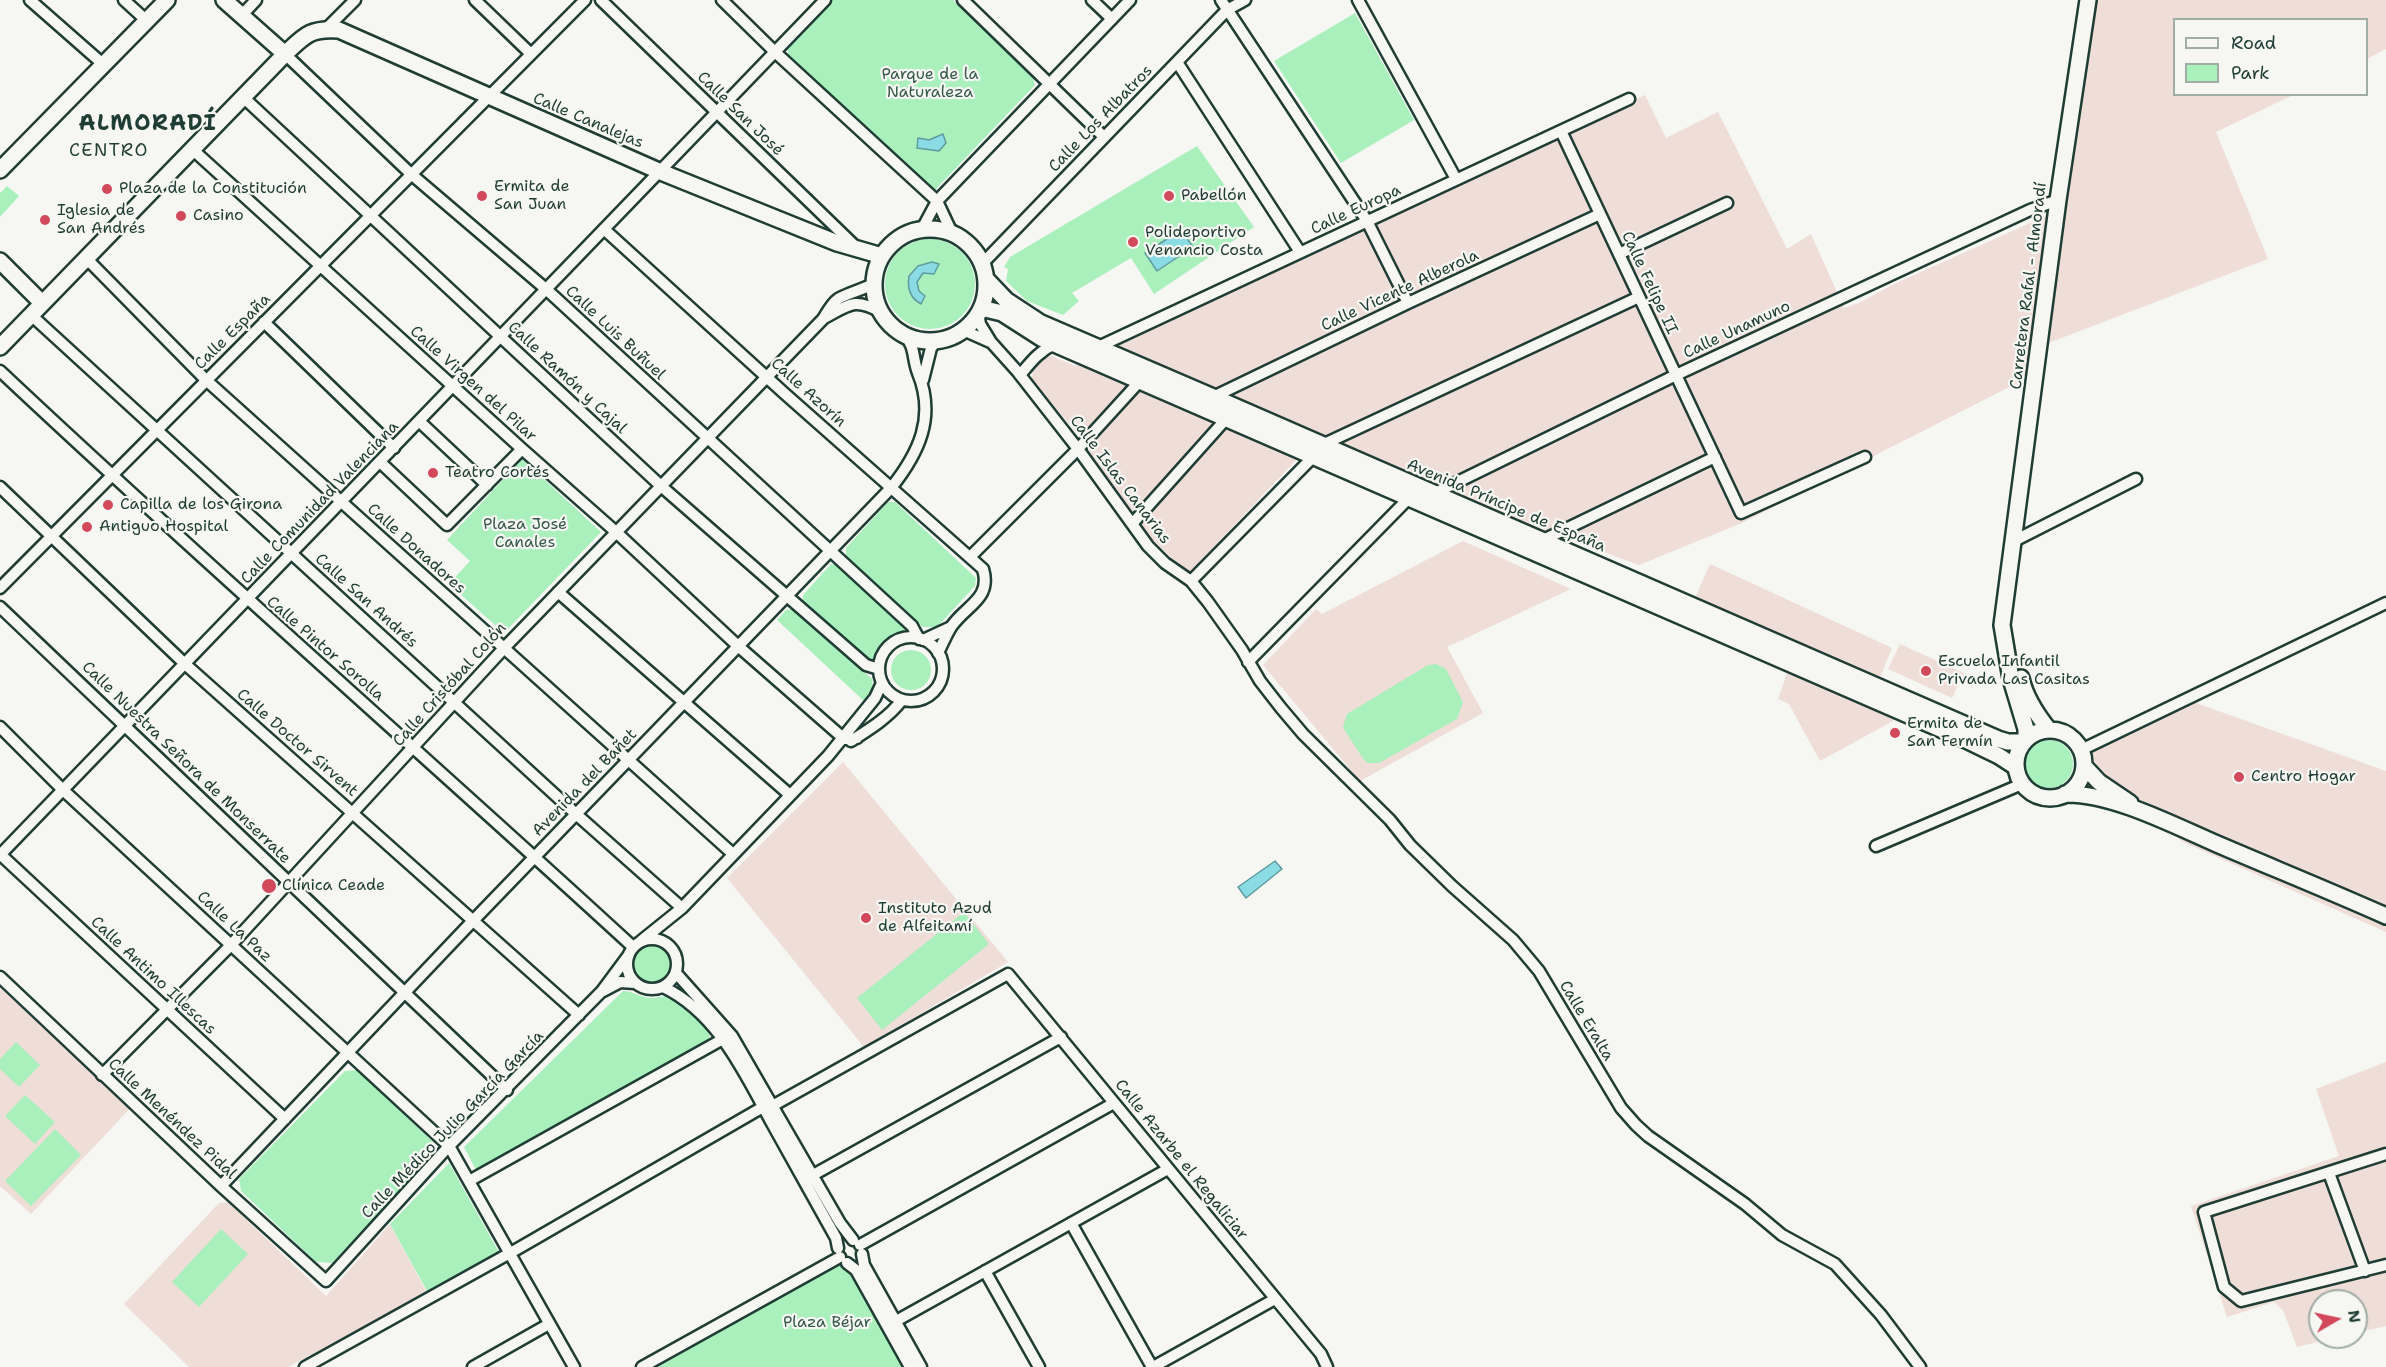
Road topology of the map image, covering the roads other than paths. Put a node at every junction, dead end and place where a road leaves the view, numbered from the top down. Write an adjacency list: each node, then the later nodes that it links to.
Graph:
1 (30, 0): 28 (street)
2 (124, 0): 22 (street)
3 (167, 0): 22 (main road)
4 (224, 0): 20 (main road)
5 (256, 0): 20 (street)
6 (355, 0): 23 (street)
7 (475, 0): 26 (street)
8 (585, 0): 26 (street, Calle España)
9 (601, 0): 33 (street, Calle San José)
10 (722, 0): 24 (street)
11 (825, 0): 24 (street, Calle Comunidad Valenciana)
12 (963, 0): 29 (street)
13 (1092, 0): 21 (street)
14 (1130, 0): 21 (street)
15 (1221, 0): 19 (street)
16 (1245, 0): 19 (street, Calle Los Albatros)
17 (1358, 0): 40 (street)
18 (2088, 0): 41 (main road, Carretera Rafal - Almoradí)
19 (1227, 10): 27 (street, Calle Los Albatros); 46 (street)
20 (241, 16): 25 (main road)
21 (1112, 19): 29 (street)
22 (147, 21): 28 (main road)
23 (326, 30): 25 (main road); 31 (main road, Calle Canalejas)
24 (775, 52): 33 (street, Calle Comunidad Valenciana); 42 (street)
25 (285, 54): 30 (main road); 39 (street, Calle Luis Buñuel)
26 (531, 54): 31 (street, Calle España)
27 (1177, 62): 35 (street, Calle Los Albatros); 52 (street)
28 (101, 68): 37 (main road)
29 (1050, 84): 35 (street); 42 (street)
30 (243, 97): 36 (main road); 45 (street, Calle Ramón y Cajal)
31 (487, 97): 38 (main road, Calle Canalejas); 39 (street, Calle España)
32 (1629, 99): 34 (street, Calle Europa)
33 (717, 113): 38 (street, Calle Comunidad Valenciana); 51 (street, Calle San José)
34 (1561, 131): 40 (street, Calle Europa); 44 (street, Calle Felipe II)
35 (1104, 137): 56 (street, Calle Los Albatros)
36 (192, 148): 54 (main road); 57 (street, Calle Virgen del Pilar)
37 (0, 170)
38 (661, 172): 48 (street, Calle Comunidad Valenciana); 50 (main road, Calle Canalejas)
39 (411, 174): 45 (street, Calle España); 60 (street, Calle Luis Buñuel)
40 (1456, 179): 46 (street, Calle Europa)
41 (2058, 200): 79 (street, Calle Unamuno); 110 (main road, Carretera Rafal - Almoradí)
42 (937, 201): 47 (street); 49 (street)
43 (1727, 203): 53 (street)
44 (1600, 214): 53 (street, Calle Felipe II); 63 (street, Calle Vicente Alberola)
45 (369, 216): 57 (street, Calle España); 71 (street, Calle Ramón y Cajal)
46 (1367, 221): 52 (street, Calle Europa); 63 (street)
47 (922, 229): 49 (main road); 58 (main road)
48 (605, 230): 60 (street, Calle Comunidad Valenciana); 80 (street, Calle Azorín)
49 (952, 233): 56 (main road)
50 (837, 243): 51 (main road, Calle Canalejas); 58 (main road, Calle Canalejas)
51 (858, 249): 58 (main road, Calle Canalejas)
52 (1300, 252): 76 (street, Calle Europa)
53 (1619, 254): 61 (street, Calle Felipe II)
54 (86, 258): 62 (main road); 81 (street, Calle Donadores)
55 (0, 261): 62 (main road)
56 (982, 264): 59 (main road)
57 (320, 266): 68 (street, Calle España); 84 (street, Calle Virgen del Pilar)
58 (877, 270): 65 (main road); 67 (street, Calle Cristóbal Colón)
59 (986, 279): 64 (main road); 76 (main road, Avenida Príncipe de España)
60 (547, 290): 71 (street, Calle Comunidad Valenciana); 89 (street, Calle Luis Buñuel)
61 (1639, 297): 79 (street, Calle Felipe II); 93 (street)
62 (42, 303): 66 (main road)
63 (1408, 303): 85 (street, Calle Vicente Alberola)
64 (980, 310): 69 (main road); 73 (street, Calle Islas Canarias); 74 (main road, Avenida Príncipe de España)
65 (881, 312): 67 (street, Calle Cristóbal Colón); 70 (main road)
66 (30, 314): 75 (main road); 88 (street, Calle San Andrés)
67 (823, 319): 80 (street, Calle Cristóbal Colón)
68 (264, 322): 81 (street, Calle España); 90 (street)
69 (963, 330): 72 (main road); 73 (street, Calle Islas Canarias)
70 (904, 334): 72 (main road); 82 (street, Avenida del Bañet)
71 (501, 338): 84 (street, Calle Comunidad Valenciana); 100 (street, Calle Ramón y Cajal)
72 (937, 340): 82 (street, Avenida del Bañet)
73 (991, 342): 78 (street, Calle Islas Canarias)
74 (1055, 344): 78 (street); 83 (main road, Avenida Príncipe de España)
75 (0, 347)
76 (1096, 349): 85 (main road, Avenida Príncipe de España)
77 (0, 371): 97 (street, Calle Pintor Sorolla)
78 (1020, 375): 92 (street, Calle Islas Canarias)
79 (1676, 375): 94 (street, Calle Felipe II); 103 (street, Calle Unamuno)
80 (766, 377): 89 (street, Calle Cristóbal Colón); 102 (street, Calle Azorín)
81 (206, 380): 88 (street, Calle España); 105 (street, Calle Donadores)
82 (922, 380): 102 (street, Avenida del Bañet)
83 (1140, 381): 86 (main road, Avenida Príncipe de España); 92 (street)
84 (453, 385): 87 (street, Calle Comunidad Valenciana); 91 (street, Calle Virgen del Pilar)
85 (1213, 397): 93 (main road, Avenida Príncipe de España)
86 (1226, 419): 93 (main road, Avenida Príncipe de España); 106 (street)
87 (420, 422): 90 (street, Calle Comunidad Valenciana); 99 (street)
88 (157, 430): 97 (street, Calle España); 112 (street, Calle San Andrés)
89 (707, 438): 100 (street, Calle Cristóbal Colón); 111 (street, Calle Luis Buñuel)
90 (394, 448): 96 (street, Calle Comunidad Valenciana)
91 (522, 449): 99 (street); 107 (street, Calle Virgen del Pilar)
92 (1078, 449): 106 (street, Calle Islas Canarias); 113 (street)
93 (1317, 451): 103 (main road, Avenida Príncipe de España); 104 (main road, Avenida Príncipe de España); 115 (street)
94 (1715, 457): 95 (street, Calle Felipe II); 109 (street)
95 (1865, 457)
96 (381, 462): 99 (street); 105 (street, Calle Comunidad Valenciana)
97 (111, 476): 108 (street, Calle España); 119 (street, Calle Pintor Sorolla)
98 (2136, 480): 110 (street)
99 (487, 485)
100 (662, 486): 107 (street, Calle Cristóbal Colón); 118 (street, Calle Ramón y Cajal)
101 (0, 487): 108 (street, Calle Doctor Sirvent)
102 (891, 488): 111 (street, Avenida del Bañet); 113 (street, Calle Azorín)
103 (1433, 494): 109 (main road, Avenida Príncipe de España)
104 (1408, 499): 127 (street); 145 (main road, Avenida Príncipe de España)
105 (342, 502): 112 (street, Calle Comunidad Valenciana); 125 (street, Calle Donadores)
106 (1132, 524): 115 (street, Calle Islas Canarias)
107 (616, 532): 117 (street, Calle Cristóbal Colón); 124 (street, Calle Virgen del Pilar)
108 (52, 535): 116 (street, Calle España); 128 (street, Calle Doctor Sirvent)
109 (1540, 541): 139 (main road, Avenida Príncipe de España)
110 (2014, 541): 114 (main road, Carretera Rafal - Almoradí)
111 (830, 550): 118 (street, Avenida del Bañet); 123 (street, Calle Luis Buñuel)
112 (292, 554): 119 (street, Calle Comunidad Valenciana); 132 (street, Calle San Andrés)
113 (970, 557): 122 (street, Calle Azorín)
114 (2009, 577): 136 (main road, Carretera Rafal - Almoradí); 139 (main road, Carretera Rafal - Almoradí)
115 (1191, 581): 127 (street, Calle Islas Canarias)
116 (0, 588)
117 (558, 592): 125 (street, Calle Cristóbal Colón); 133 (street)
118 (788, 595): 124 (street, Avenida del Bañet); 129 (street, Calle Ramón y Cajal)
119 (247, 600): 128 (street, Calle Comunidad Valenciana); 140 (street, Calle Pintor Sorolla)
120 (2386, 603): 141 (street)
121 (0, 607): 134 (street, Calle Nuestra Señora de Monserrate)
122 (951, 627): 123 (street); 126 (street)
123 (921, 639): 126 (street); 129 (street)
124 (738, 646): 133 (street, Avenida del Bañet); 137 (street, Calle Virgen del Pilar)
125 (504, 648): 132 (street, Calle Cristóbal Colón); 143 (street, Calle Donadores)
126 (938, 653): 131 (street)
127 (1248, 662): 207 (street, Calle Eralta)
128 (185, 664): 134 (street, Calle Comunidad Valenciana); 150 (street, Calle Doctor Sirvent)
129 (879, 669): 130 (street)
130 (882, 683): 131 (street); 137 (street, Calle Médico Julio García García)
131 (902, 700): 138 (street, Calle Médico Julio García García)
132 (455, 703): 140 (street, Calle Cristóbal Colón); 151 (street, Calle San Andrés)
133 (683, 703): 143 (street, Avenida del Bañet); 149 (street)
134 (125, 726): 147 (street, Calle Comunidad Valenciana); 157 (street, Calle Nuestra Señora de Monserrate)
135 (0, 727): 147 (street, Calle La Paz)
136 (2049, 730): 139 (main road); 141 (main road)
137 (842, 737): 138 (street); 142 (street, Calle Médico Julio García García)
138 (857, 738): 142 (street, Calle Médico Julio García García)
139 (2025, 740): 145 (main road)
140 (415, 747): 150 (street, Calle Cristóbal Colón); 156 (street, Calle Pintor Sorolla)
141 (2081, 750): 144 (main road)
142 (828, 756): 149 (street, Calle Médico Julio García García)
143 (628, 760): 151 (street, Avenida del Bañet); 154 (street, Calle Donadores)
144 (2084, 766): 148 (main road); 152 (main road)
145 (2016, 767): 146 (main road)
146 (2022, 784): 148 (main road); 153 (street)
147 (63, 790): 155 (street, Calle Comunidad Valenciana); 161 (street, Calle La Paz)
148 (2065, 794): 152 (main road)
149 (790, 795): 154 (street, Calle Médico Julio García García)
150 (353, 813): 157 (street, Calle Cristóbal Colón); 160 (street, Calle Doctor Sirvent)
151 (576, 814): 156 (street, Avenida del Bañet); 158 (street, Calle San Andrés)
152 (2150, 815): 159 (main road)
153 (1876, 846)
154 (733, 854): 158 (street, Calle Médico Julio García García)
155 (0, 855): 170 (street, Calle Antimo Illescas)
156 (535, 857): 160 (street, Avenida del Bañet); 163 (street, Calle Pintor Sorolla)
157 (289, 882): 161 (street, Calle Cristóbal Colón); 169 (street, Calle Nuestra Señora de Monserrate)
158 (678, 912): 162 (street); 163 (street, Calle Médico Julio García García)
159 (2386, 916)
160 (474, 920): 169 (street, Avenida del Bañet); 171 (street, Calle Doctor Sirvent)
161 (231, 945): 170 (street, Calle Cristóbal Colón); 174 (street, Calle La Paz)
162 (669, 945): 163 (street); 164 (street)
163 (634, 948): 166 (street); 168 (street, Calle Médico Julio García García)
164 (676, 973): 167 (street); 178 (street)
165 (0, 977): 175 (street, Calle Menéndez Pidal)
166 (635, 983): 167 (street); 168 (street)
167 (663, 987): 173 (street)
168 (602, 991): 171 (street, Calle Médico Julio García García)
169 (405, 993): 174 (street, Avenida del Bañet); 176 (street, Calle Nuestra Señora de Monserrate)
170 (167, 1008): 175 (street, Calle Cristóbal Colón); 179 (street, Calle Antimo Illescas)
171 (579, 1016): 176 (street, Calle Médico Julio García García)
172 (1061, 1037): 177 (street, Calle Azarbe el Regaliciar); 178 (street, Calle Azarbe el Regaliciar); 184 (street)
173 (723, 1039): 178 (street); 185 (street)
174 (348, 1053): 179 (street, Avenida del Bañet); 180 (street, Calle La Paz)
175 (102, 1075): 186 (street, Calle Menéndez Pidal)
176 (507, 1090): 180 (street, Calle Médico Julio García García)
177 (1114, 1103): 182 (street, Calle Azarbe el Regaliciar); 188 (street)
178 (768, 1106): 184 (street); 189 (street); 190 (street)
179 (285, 1119): 186 (street, Avenida del Bañet)
180 (449, 1146): 185 (street, Calle La Paz); 194 (street, Calle Médico Julio García García)
181 (2386, 1154): 183 (street)
182 (1168, 1169): 187 (street); 195 (street, Calle Azarbe el Regaliciar)
183 (2329, 1173): 193 (street); 193 (street)
184 (813, 1175): 188 (street)
185 (469, 1181): 189 (street, Calle La Paz)
186 (221, 1186): 194 (street, Calle Menéndez Pidal)
187 (1071, 1223): 192 (street); 206 (street)
188 (858, 1246): 190 (street); 190 (street); 196 (street)
189 (509, 1254): 197 (street, Calle La Paz); 199 (street)
190 (842, 1256): 202 (street); 203 (street)
191 (2386, 1264): 193 (street)
192 (985, 1271): 196 (street); 205 (street)
193 (2365, 1271)
194 (326, 1281)
195 (1275, 1299): 198 (street, Calle Azarbe el Regaliciar); 206 (street)
196 (896, 1321): 204 (street)
197 (549, 1324): 200 (street); 201 (street, Calle La Paz)
198 (1324, 1366)
199 (305, 1367)
200 (473, 1367)
201 (574, 1367)
202 (642, 1367)
203 (910, 1367)
204 (921, 1367)
205 (1039, 1367)
206 (1153, 1367)
207 (1920, 1367)

